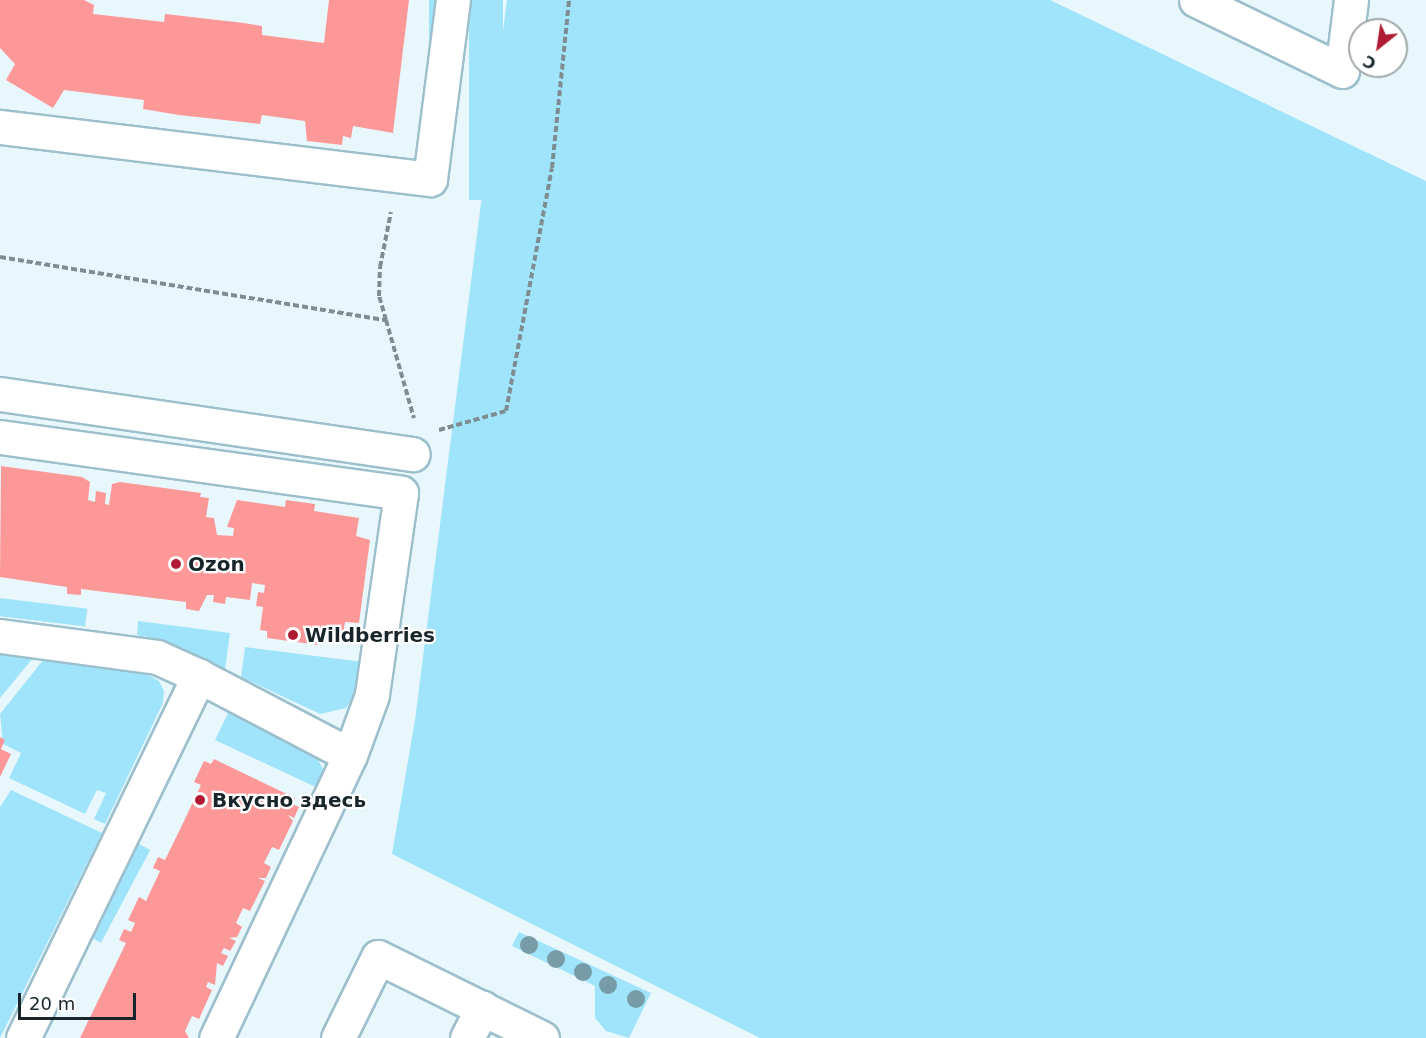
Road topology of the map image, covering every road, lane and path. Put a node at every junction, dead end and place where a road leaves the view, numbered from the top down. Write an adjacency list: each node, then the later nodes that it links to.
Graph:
1 (453, 0): 6 (street)
2 (569, 0): 11 (path)
3 (1196, 0): 4 (street)
4 (1351, 0)
5 (0, 127): 6 (street)
6 (399, 176): 8 (path)
7 (0, 257): 8 (path)
8 (386, 320): 11 (path)
9 (0, 394): 11 (street)
10 (0, 437): 14 (street)
11 (416, 445)
12 (0, 636): 13 (street)
13 (199, 676): 14 (street); 16 (street)
14 (350, 755): 17 (street)
15 (482, 1008): 18 (street); 19 (street); 20 (street)
16 (23, 1038)
17 (216, 1038)
18 (338, 1038)
19 (467, 1038)
20 (542, 1038)

